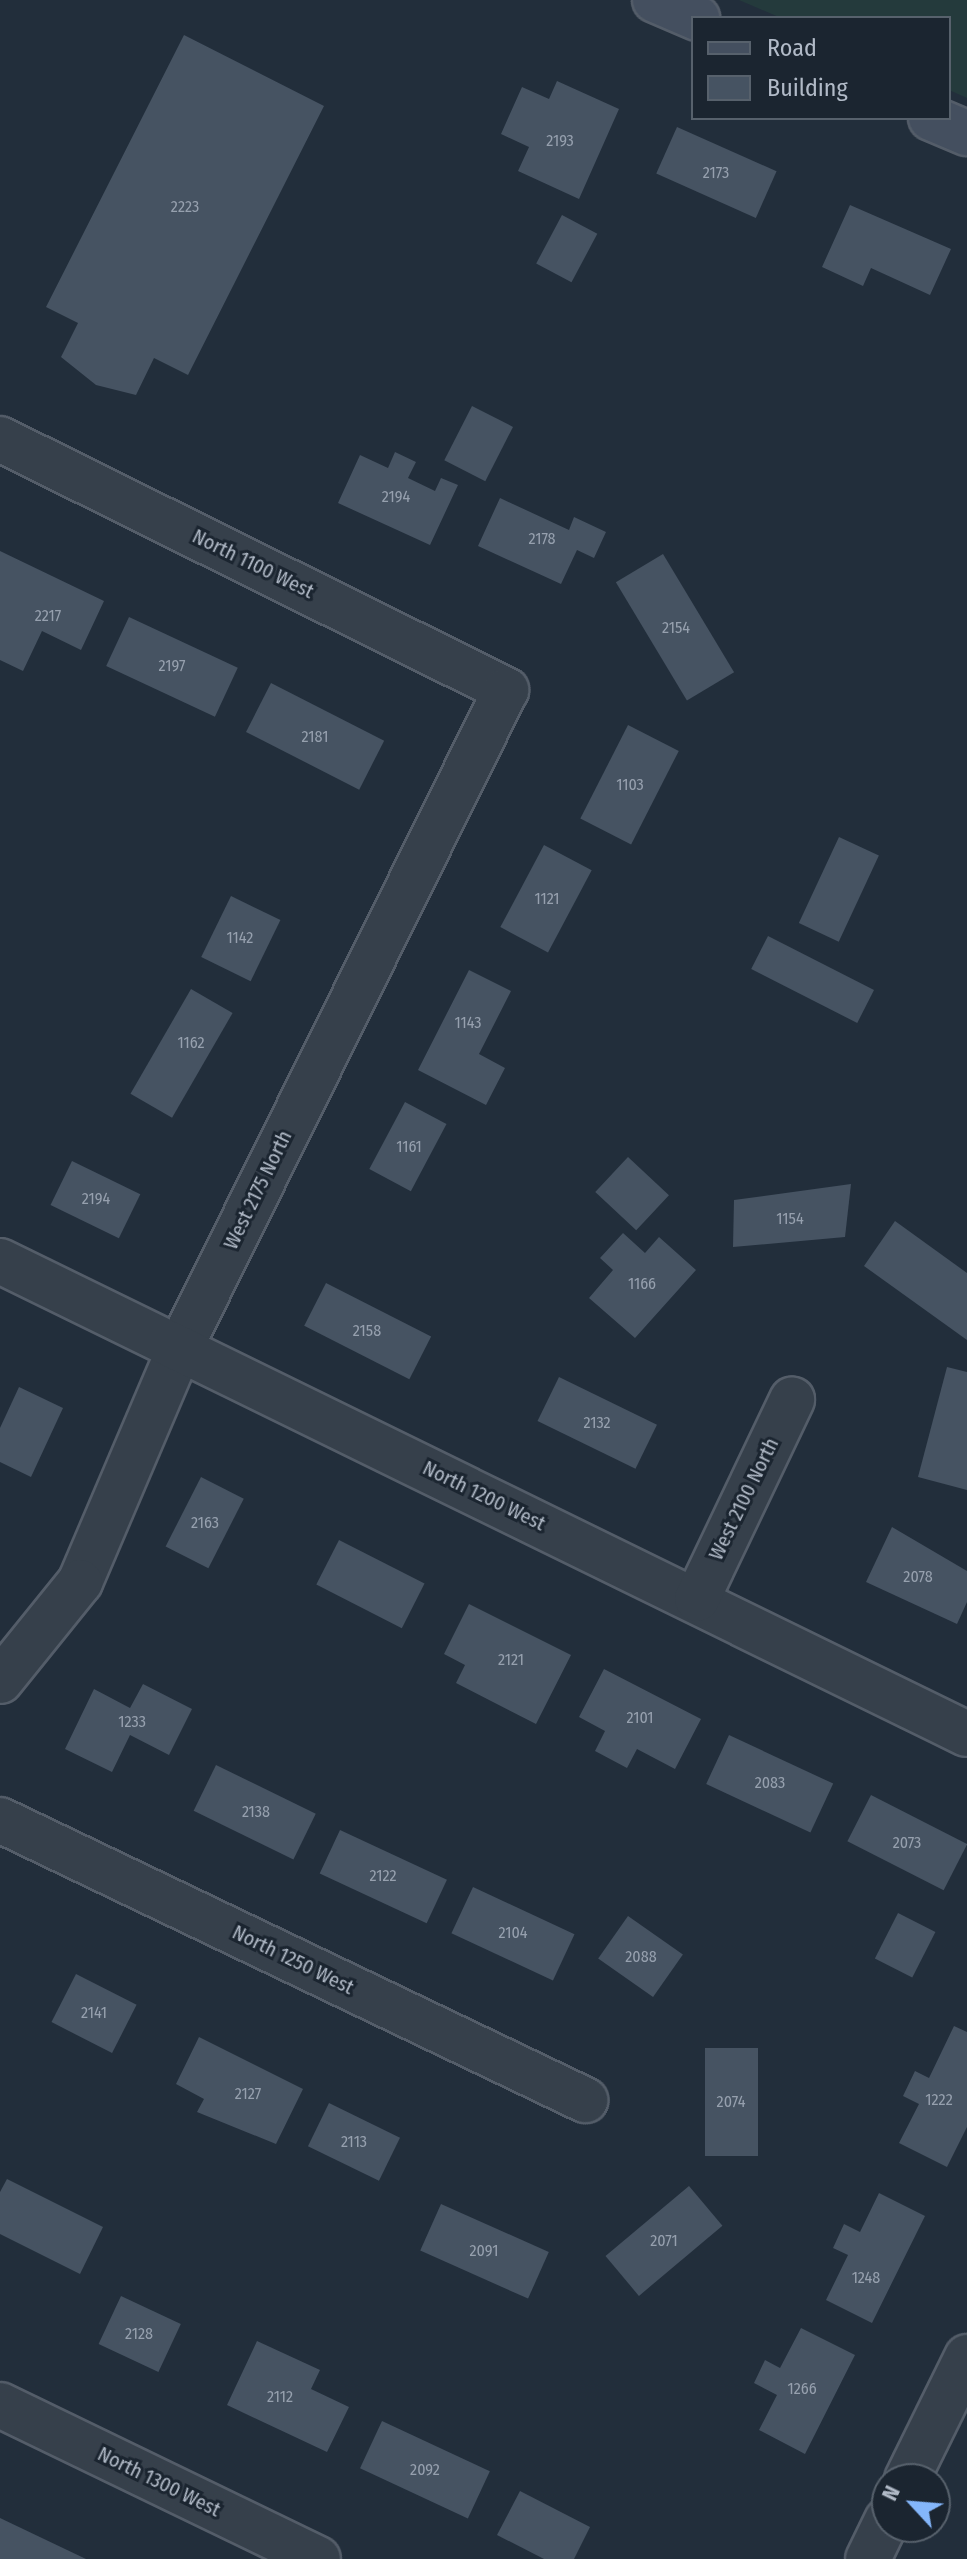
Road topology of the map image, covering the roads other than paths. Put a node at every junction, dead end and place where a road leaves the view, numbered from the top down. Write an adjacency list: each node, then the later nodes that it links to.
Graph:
1 (655, 0): 2 (street)
2 (692, 16)
3 (936, 120): 4 (street)
4 (967, 133)
5 (0, 439): 6 (street, North 1100 West)
6 (506, 690): 8 (street, West 2175 North)
7 (0, 1261): 8 (street, North 1200 West)
8 (179, 1350): 10 (street, North 1200 West); 11 (street, West 2175 North)
9 (792, 1400): 10 (street, West 2100 North)
10 (697, 1599): 12 (street, North 1200 West)
11 (0, 1681)
12 (967, 1734)
13 (0, 1820): 14 (street, North 1250 West)
14 (585, 2100)
15 (967, 2357): 17 (street)
16 (0, 2405): 18 (street, North 1300 West)
17 (915, 2463)
18 (318, 2559)

